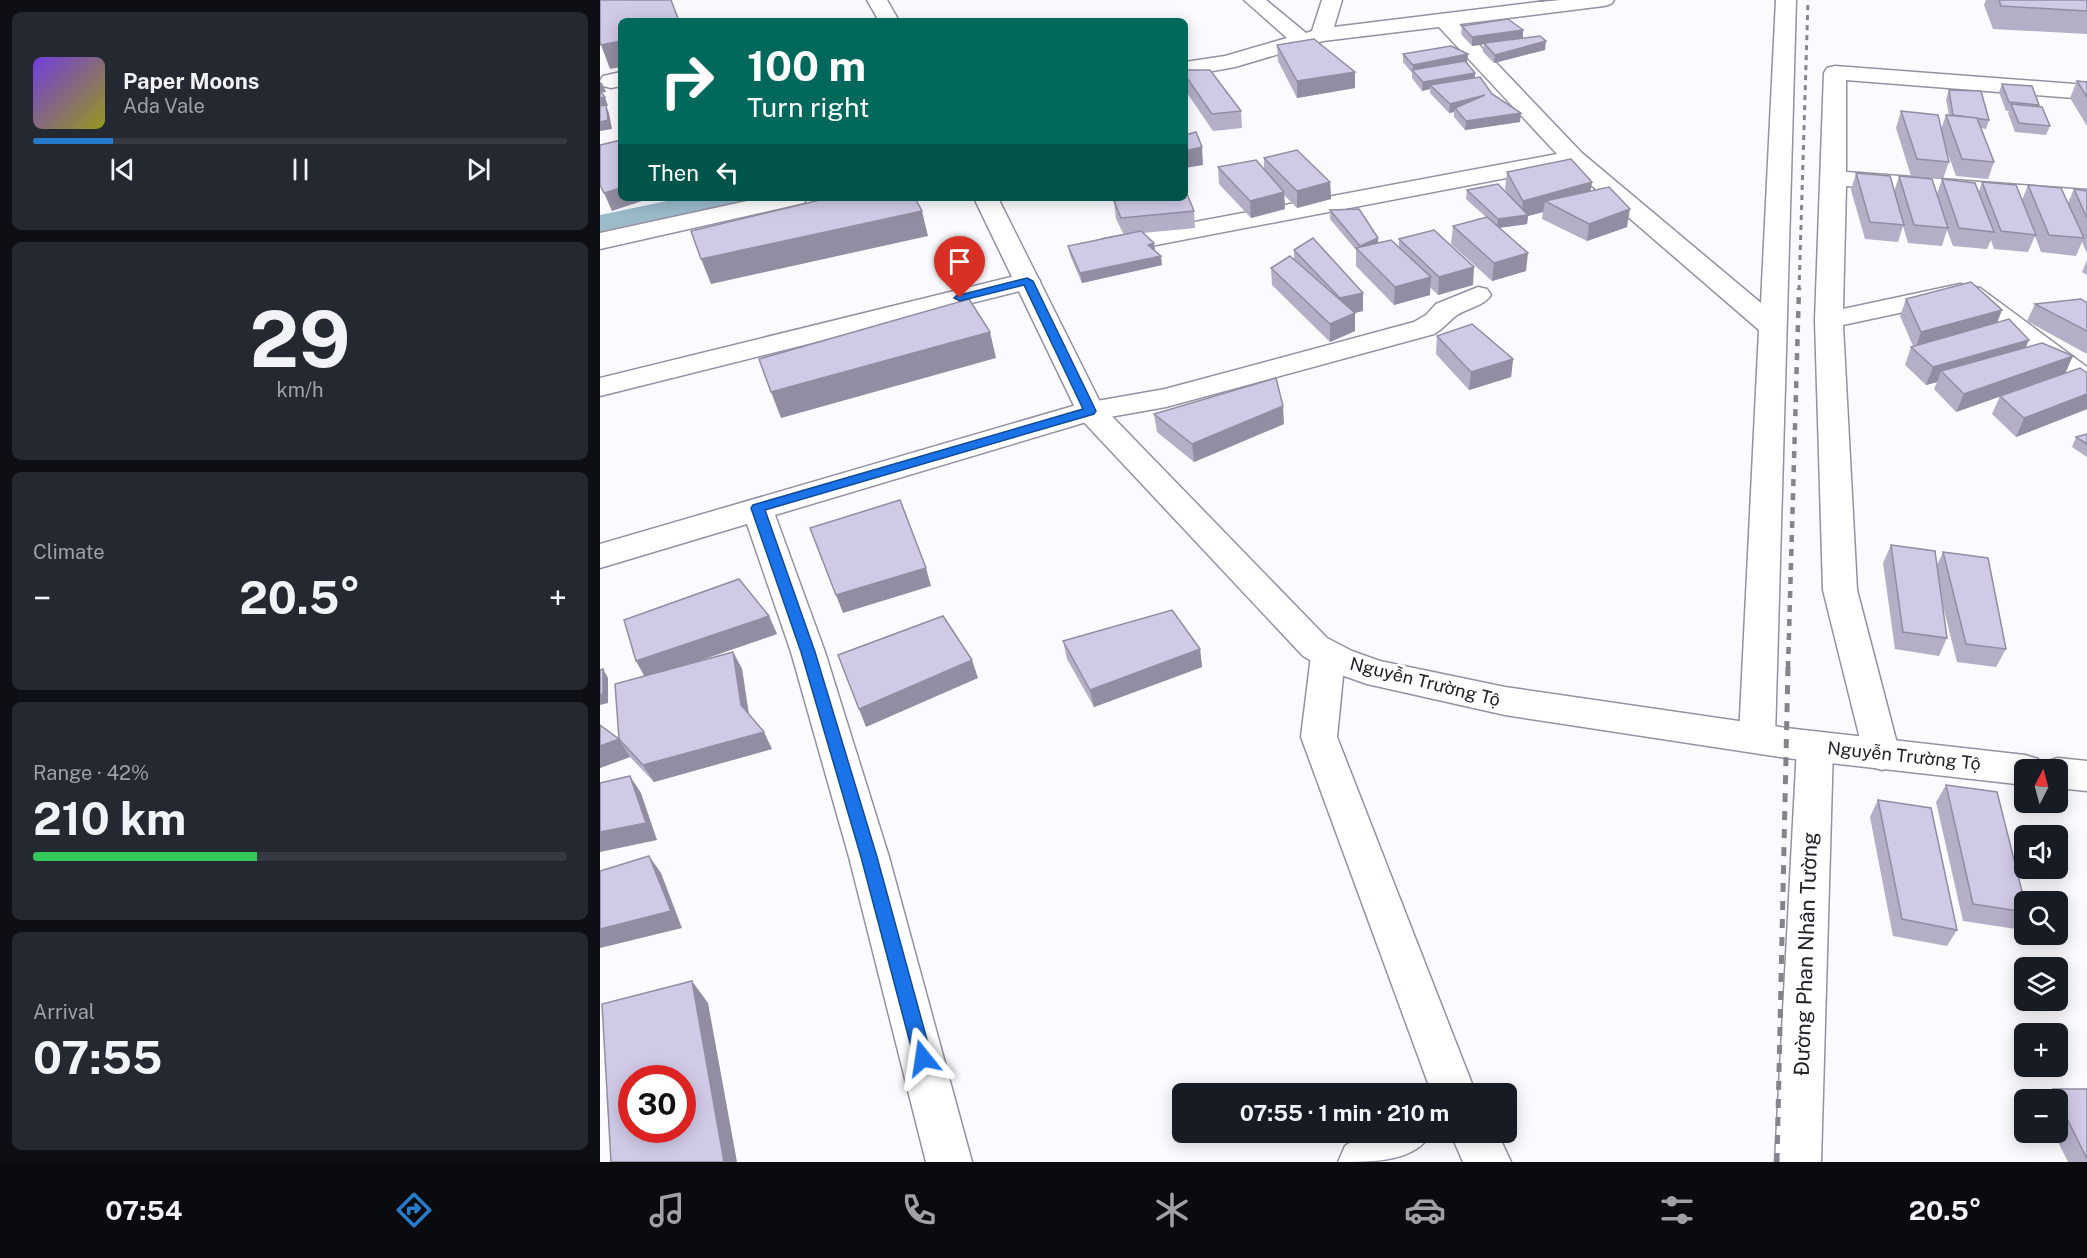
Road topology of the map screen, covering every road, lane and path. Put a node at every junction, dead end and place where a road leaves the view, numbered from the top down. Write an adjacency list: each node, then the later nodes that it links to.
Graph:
1 (877, 0): 6 (street)
2 (1254, 0): 8 (street)
3 (1332, 0): 8 (street)
4 (1604, 0): 7 (street)
5 (1786, 0): 21 (street)
6 (887, 18)
7 (1444, 20): 8 (street); 11 (street)
8 (1311, 38): 9 (street)
9 (1188, 68)
10 (2087, 92): 12 (street)
11 (1574, 158): 17 (street); 21 (street)
12 (1834, 178): 13 (street); 20 (street)
13 (2087, 197)
14 (781, 201): 16 (street)
15 (987, 201): 18 (street, Nguyễn Trường Tộ)
16 (600, 240)
17 (1088, 250)
18 (1027, 281): 23 (street); 24 (street, Nguyễn Trường Tộ)
19 (1478, 295): 24 (street)
20 (1829, 320): 22 (street); 30 (street)
21 (1773, 328): 28 (street)
22 (2087, 381)
23 (600, 387)
24 (1090, 411): 25 (street); 27 (street, Nguyễn Trường Tộ)
25 (757, 508): 26 (street); 37 (street)
26 (600, 556)
27 (1328, 656): 28 (street, Nguyễn Trường Tộ); 34 (street)
28 (1757, 737): 29 (street, Nguyễn Trường Tộ)
29 (1815, 747): 30 (street, Nguyễn Trường Tộ); 40 (street, Đường Phan Nhân Tường)
30 (1882, 755): 31 (street, Nguyễn Trường Tộ)
31 (2014, 769)
32 (2068, 774): 33 (street)
33 (2087, 776)
34 (1450, 1083)
35 (1392, 1143): 38 (street)
36 (1478, 1143): 39 (street)
37 (949, 1162)
38 (1361, 1162)
39 (1488, 1162)
40 (1798, 1162)

